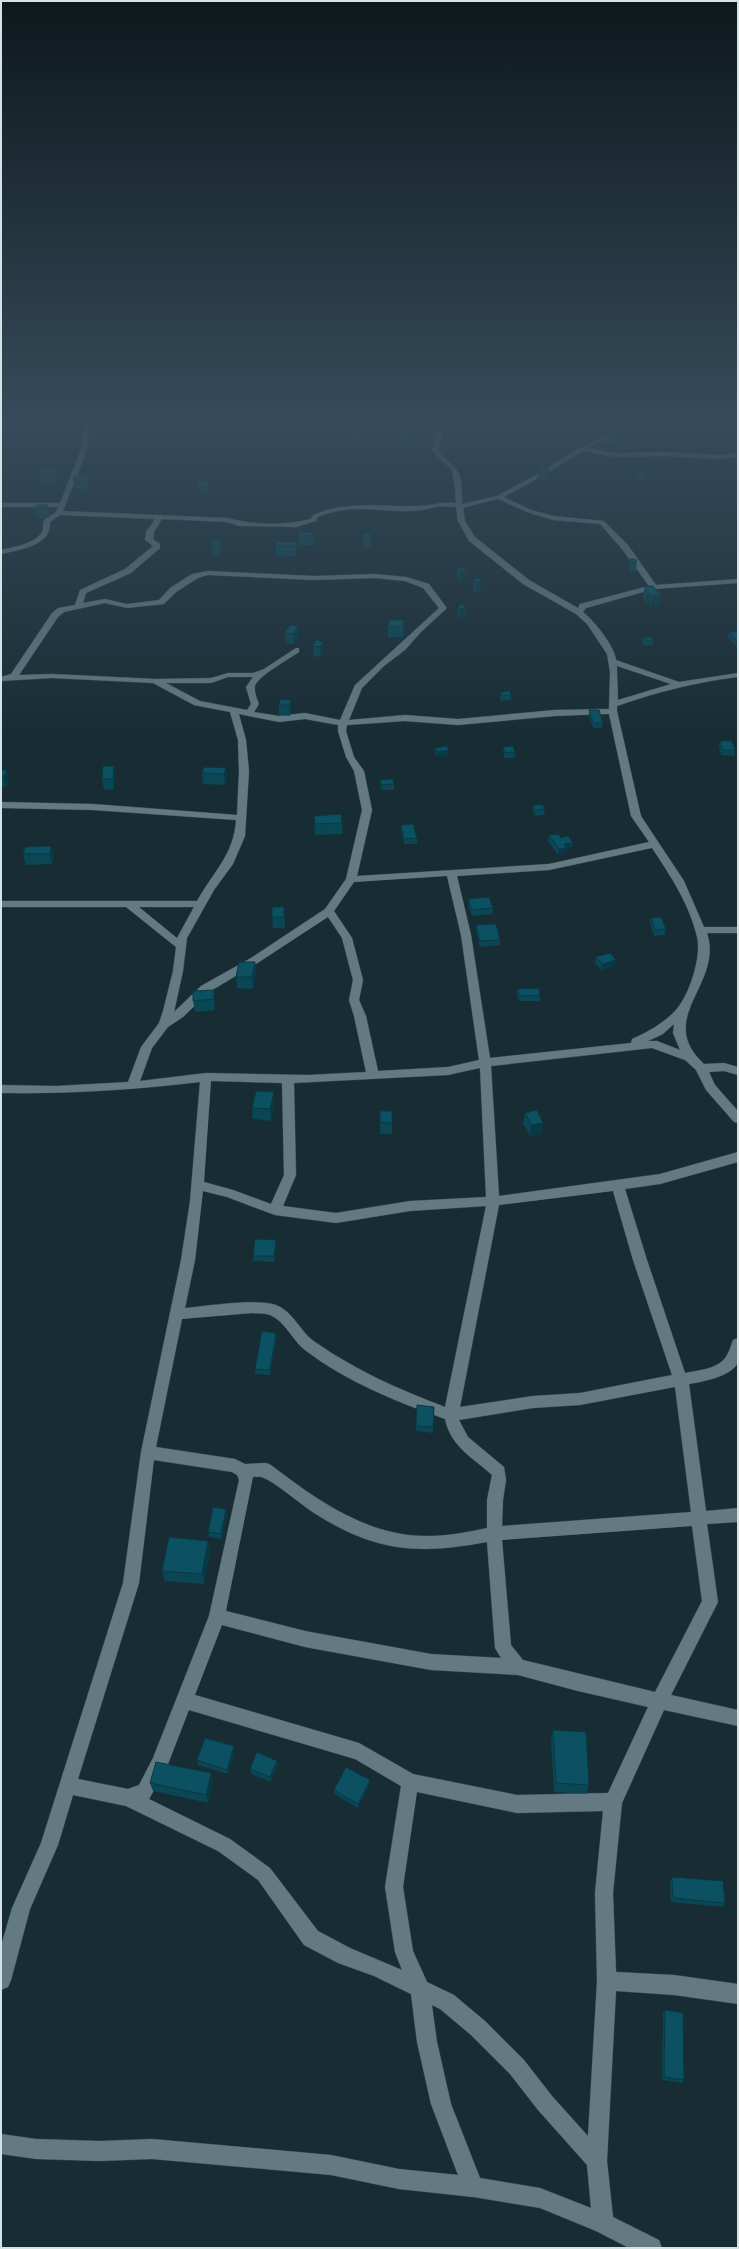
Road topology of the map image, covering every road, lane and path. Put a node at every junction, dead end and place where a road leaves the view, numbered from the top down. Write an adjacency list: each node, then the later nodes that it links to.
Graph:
1 (47, 528): 5 (street)
2 (153, 528): 8 (street)
3 (464, 528): 9 (street)
4 (607, 528): 7 (street)
5 (1, 552)
6 (738, 581): 7 (street)
7 (654, 587): 9 (street)
8 (79, 605): 14 (street); 21 (street)
9 (580, 612): 11 (street)
10 (296, 650): 12 (street)
11 (612, 662): 17 (street); 18 (street)
12 (262, 673): 16 (street); 20 (street)
13 (738, 675): 17 (street)
14 (12, 678): 15 (street); 16 (street)
15 (1, 679)
16 (156, 681): 19 (street)
17 (676, 683): 18 (street)
18 (613, 707): 21 (street); 24 (street)
19 (234, 711): 20 (street); 23 (street)
20 (249, 713): 21 (street)
21 (343, 723): 26 (street)
22 (1, 805): 23 (street)
23 (241, 818): 28 (street)
24 (655, 844): 25 (street); 31 (street)
25 (451, 873): 26 (street); 38 (street)
26 (351, 878): 30 (street)
27 (1, 904): 29 (street)
28 (200, 904): 29 (street); 33 (street)
29 (130, 905): 33 (street)
30 (329, 911): 35 (street); 41 (street)
31 (700, 930): 32 (street); 34 (street)
32 (738, 930)
33 (181, 946): 35 (street)
34 (681, 1012): 36 (street); 37 (street)
35 (164, 1024): 44 (street)
36 (631, 1045): 37 (street); 38 (street)
37 (689, 1057): 39 (street)
38 (486, 1063): 41 (street); 50 (street)
39 (701, 1068): 40 (street); 46 (street)
40 (738, 1071)
41 (373, 1076): 43 (street)
42 (206, 1077): 43 (street); 44 (street); 48 (street)
43 (288, 1079): 51 (street)
44 (132, 1086): 45 (street)
45 (1, 1089)
46 (738, 1119)
47 (738, 1157): 49 (street)
48 (196, 1185): 51 (street); 52 (street)
49 (618, 1186): 50 (street); 54 (street)
50 (494, 1201): 51 (street); 55 (street)
51 (275, 1210)
52 (177, 1314): 55 (street); 56 (street)
53 (738, 1344): 54 (street)
54 (681, 1381): 55 (street); 59 (street)
55 (451, 1415): 60 (street)
56 (148, 1452): 57 (street); 67 (street)
57 (243, 1471): 60 (street); 61 (street)
58 (738, 1515): 59 (street)
59 (699, 1519): 60 (street); 64 (street)
60 (494, 1534): 62 (street)
61 (217, 1616): 62 (street); 63 (street)
62 (518, 1666): 64 (street)
63 (185, 1700): 66 (street); 68 (street)
64 (660, 1700): 65 (street); 69 (street)
65 (738, 1718)
66 (410, 1782): 69 (street); 72 (street)
67 (68, 1785): 68 (street); 70 (street)
68 (128, 1798): 72 (street)
69 (613, 1802): 71 (street)
70 (1, 1980)
71 (607, 1981): 73 (street); 75 (street)
72 (420, 1988): 75 (street); 76 (street)
73 (738, 1994)
74 (1, 2144): 76 (street)
75 (597, 2161): 77 (street)
76 (473, 2187): 77 (street)
77 (603, 2223): 78 (street)
78 (651, 2248)

